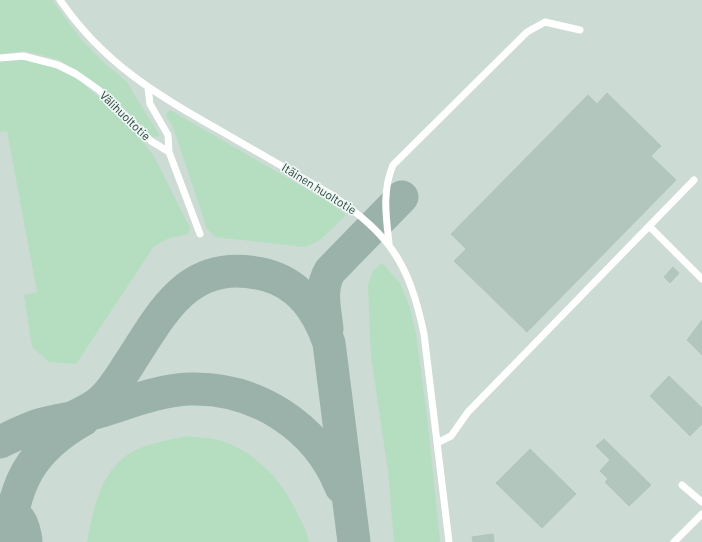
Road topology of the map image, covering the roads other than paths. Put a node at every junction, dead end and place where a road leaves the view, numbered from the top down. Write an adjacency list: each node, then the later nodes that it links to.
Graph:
1 (60, 0): 4 (lane, Itäinen huoltotie)
2 (580, 30): 9 (lane)
3 (0, 58): 5 (lane, Välihuoltotie)
4 (148, 88): 5 (lane); 9 (lane, Itäinen huoltotie)
5 (169, 152): 8 (lane)
6 (694, 180): 7 (lane)
7 (650, 227): 10 (lane); 11 (lane)
8 (200, 234)
9 (389, 243): 11 (lane, Itäinen huoltotie)
10 (702, 279)
11 (437, 443): 15 (lane, Itäinen huoltotie)
12 (682, 485): 13 (lane)
13 (702, 502)
14 (702, 514): 16 (lane)
15 (449, 542)
16 (674, 542)

